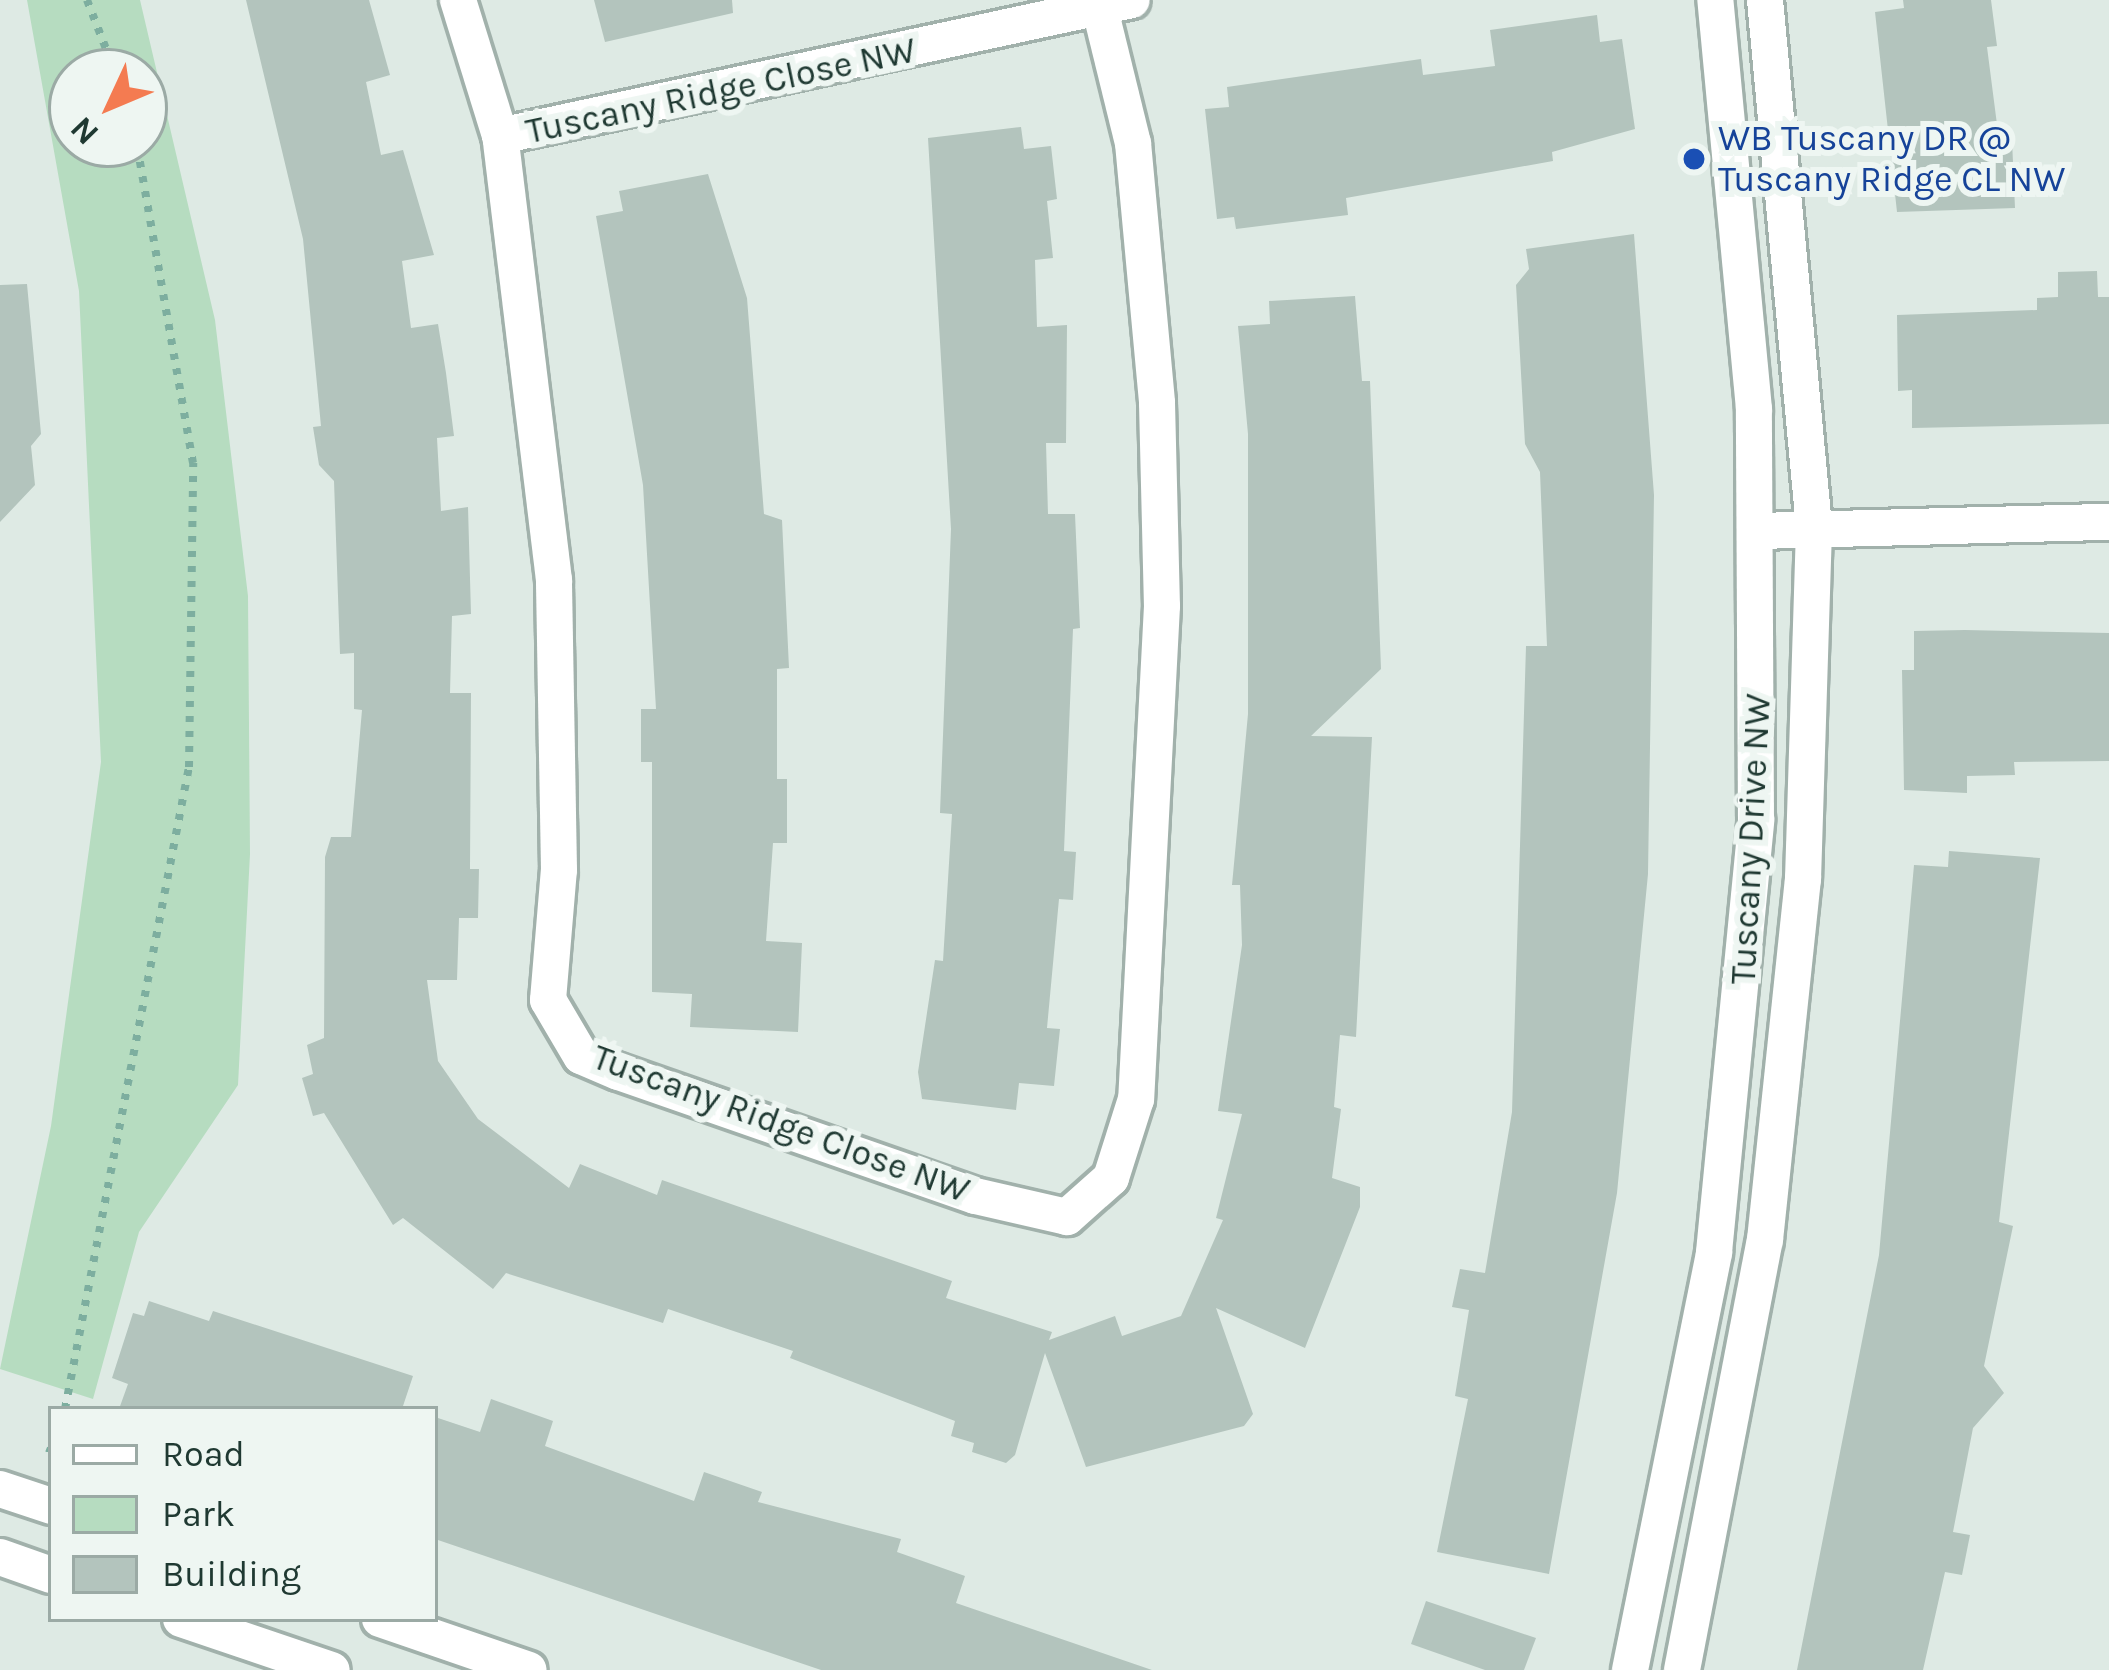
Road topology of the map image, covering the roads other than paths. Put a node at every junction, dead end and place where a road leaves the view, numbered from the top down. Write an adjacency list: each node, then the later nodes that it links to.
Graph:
1 (458, 0): 5 (street)
2 (1715, 0): 8 (street, Tuscany Drive NW)
3 (1765, 0): 7 (street, Tuscany Drive NW)
4 (1116, 4): 5 (street, Tuscany Ridge Close NW); 5 (street, Tuscany Ridge Close NW)
5 (500, 136)
6 (2109, 522): 7 (street)
7 (1814, 527): 8 (street); 18 (street, Tuscany Drive NW)
8 (1758, 531): 17 (street, Tuscany Drive NW)
9 (0, 1489): 10 (street)
10 (48, 1505)
11 (0, 1557): 12 (street)
12 (48, 1574)
13 (190, 1622): 15 (street)
14 (389, 1622): 16 (street)
15 (332, 1670)
16 (530, 1670)
17 (1630, 1670)
18 (1682, 1670)

